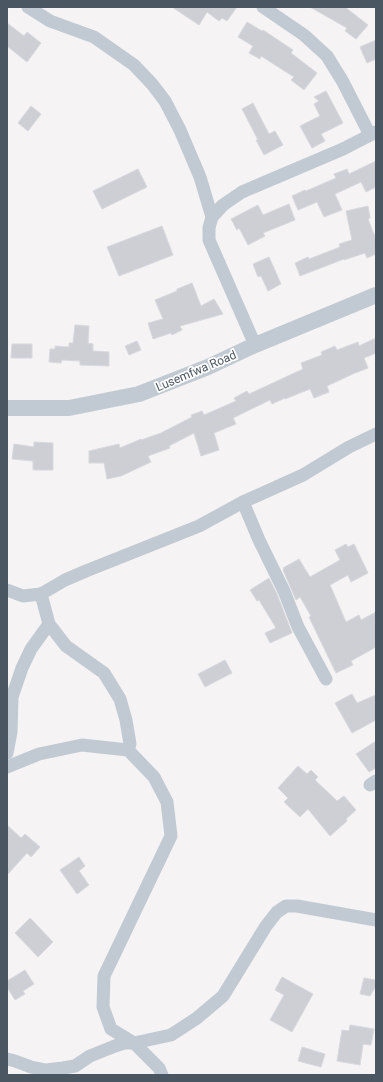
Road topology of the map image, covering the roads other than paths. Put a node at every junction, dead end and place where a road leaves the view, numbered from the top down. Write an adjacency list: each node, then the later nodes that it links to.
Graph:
1 (28, 7): 4 (street)
2 (263, 7): 3 (street)
3 (373, 134): 4 (street)
4 (212, 217): 6 (street)
5 (376, 295): 6 (street, Lusemfwa Road)
6 (255, 345): 7 (street, Lusemfwa Road)
7 (7, 408)
8 (376, 434): 9 (street)
9 (243, 502): 11 (street); 13 (street)
10 (7, 590): 11 (street)
11 (41, 594): 12 (street)
12 (50, 624): 14 (street); 15 (street)
13 (326, 679)
14 (128, 750): 16 (street); 18 (street)
15 (7, 753)
16 (7, 767)
17 (376, 920): 18 (street)
18 (134, 1042): 19 (street); 20 (street)
19 (7, 1059)
20 (162, 1075)

